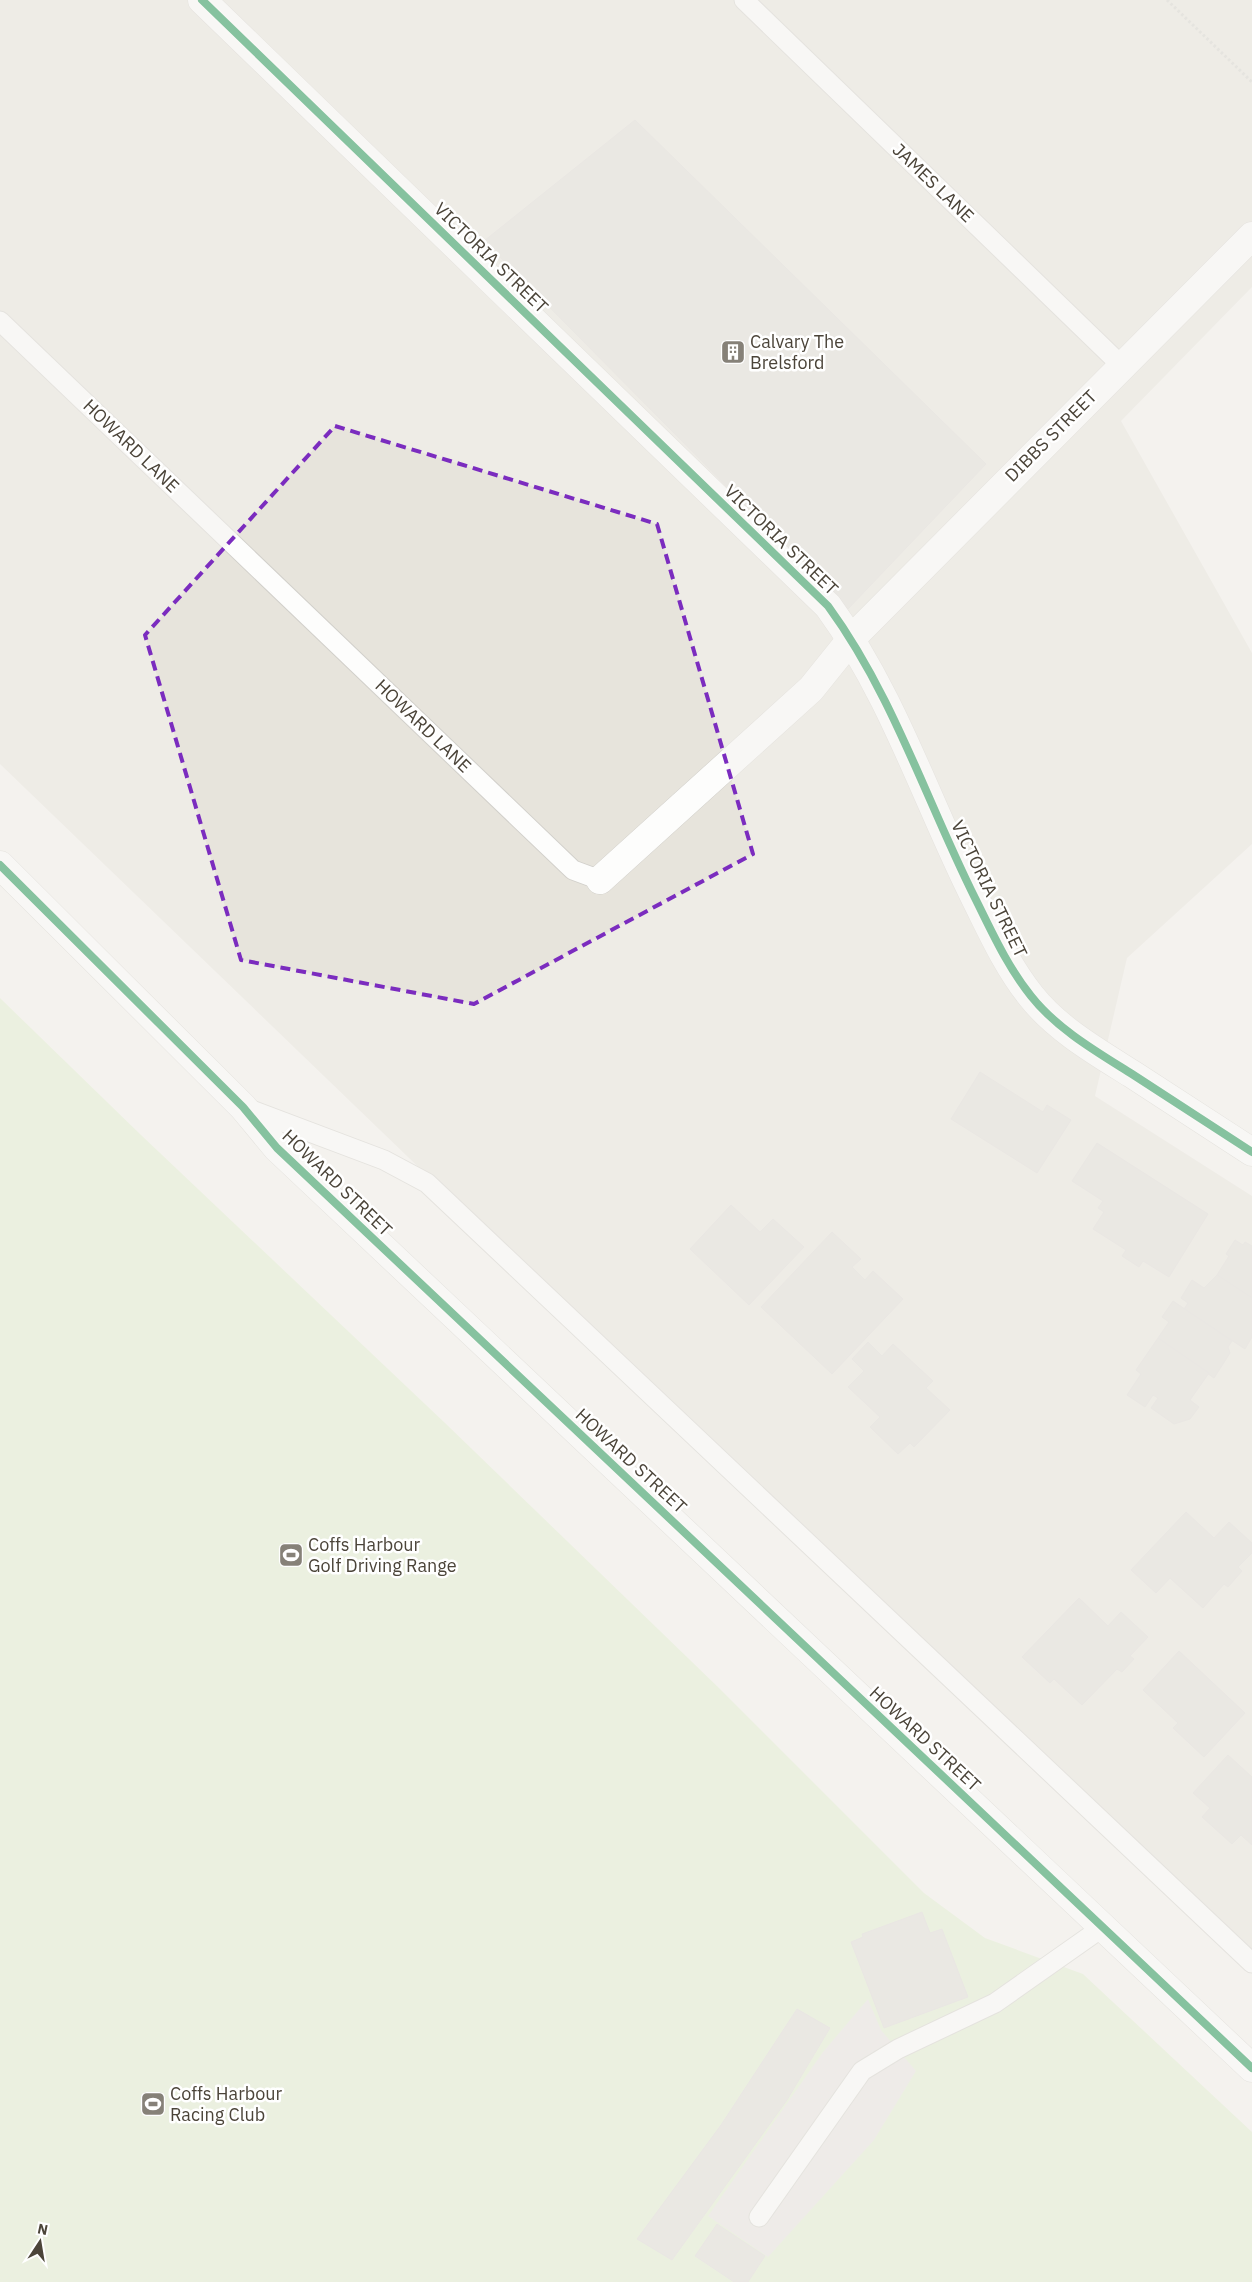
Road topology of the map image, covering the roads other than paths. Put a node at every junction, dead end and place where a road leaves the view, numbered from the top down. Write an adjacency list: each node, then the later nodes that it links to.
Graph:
1 (202, 0): 6 (street, VICTORIA STREET)
2 (744, 0): 5 (lane, JAMES LANE)
3 (1252, 236): 5 (street, DIBBS STREET)
4 (0, 321): 8 (lane, HOWARD LANE)
5 (1122, 366): 6 (street, DIBBS STREET)
6 (852, 638): 8 (street, HOWARD LANE); 10 (street, VICTORIA STREET)
7 (0, 865): 9 (street, HOWARD STREET)
8 (600, 880)
9 (243, 1107): 11 (street, HOWARD STREET); 12 (lane)
10 (1252, 1152)
11 (1103, 1927): 13 (street, HOWARD STREET); 14 (lane)
12 (1252, 1963)
13 (1252, 2068)
14 (759, 2217)

